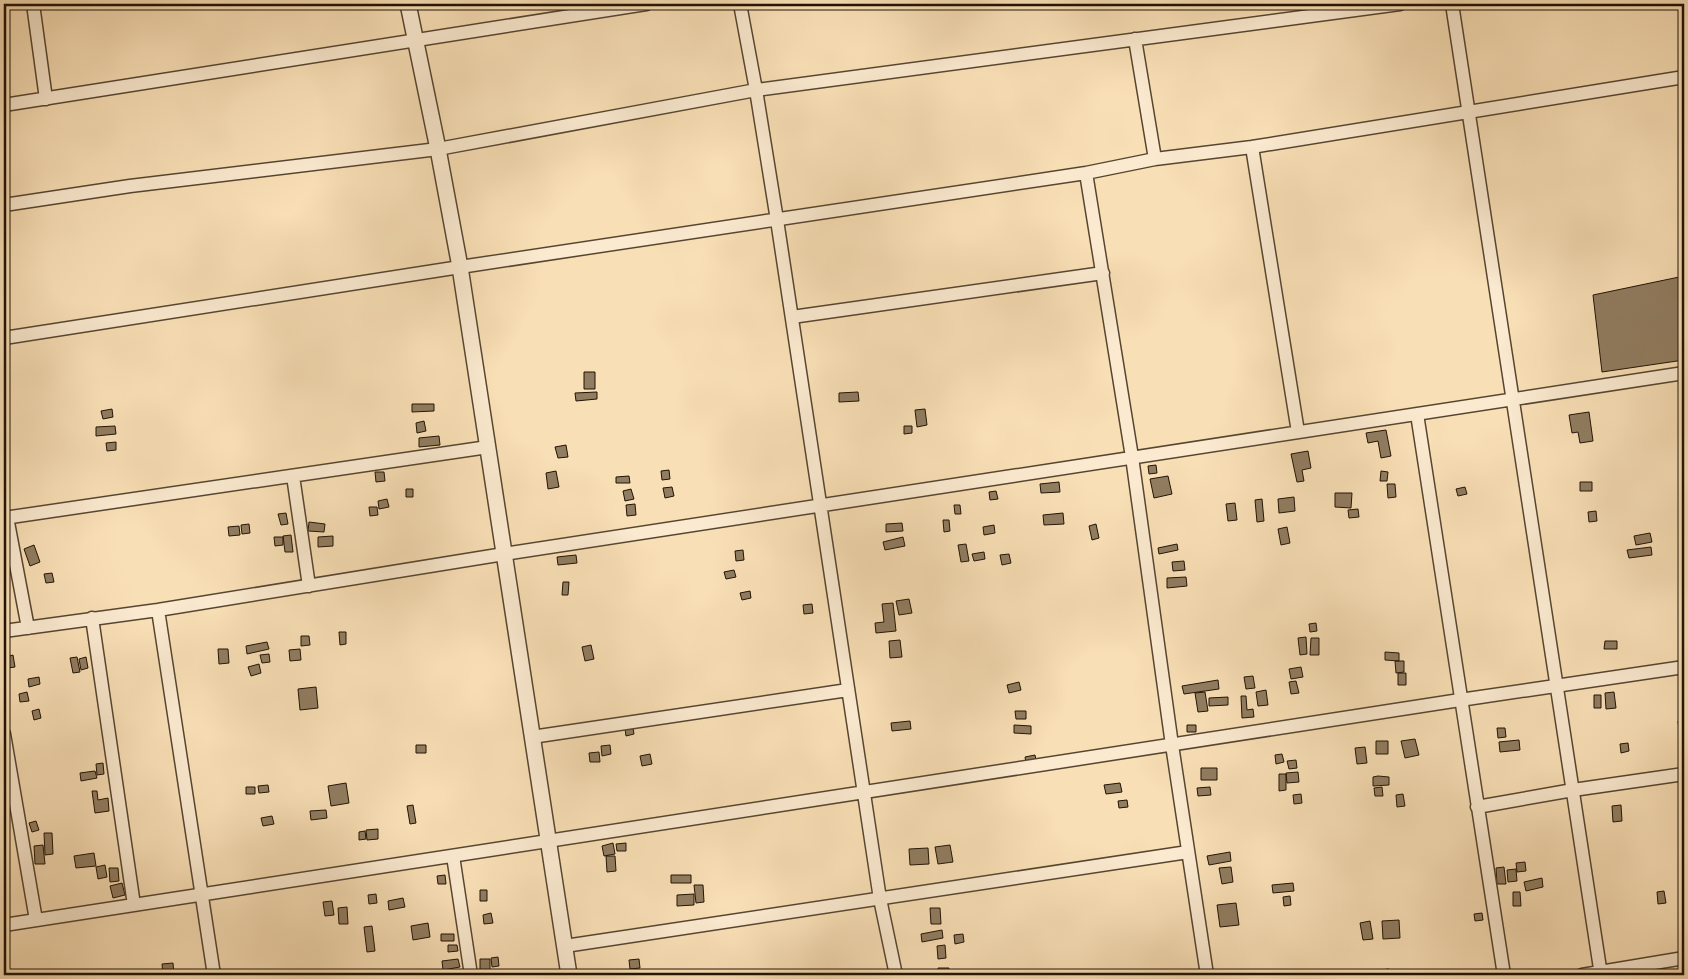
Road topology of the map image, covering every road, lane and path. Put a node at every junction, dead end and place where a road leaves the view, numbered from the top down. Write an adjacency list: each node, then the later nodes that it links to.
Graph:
1 (33, 4): 11 (street)
2 (408, 4): 8 (street)
3 (646, 4): 8 (street)
4 (740, 4): 10 (street)
5 (1400, 4): 7 (street)
6 (1452, 4): 13 (street)
7 (1135, 39): 10 (street); 16 (street)
8 (415, 40): 11 (street); 15 (street)
9 (1684, 78): 13 (street)
10 (756, 90): 15 (street); 19 (street)
11 (46, 99): 12 (street)
12 (4, 105)
13 (1469, 111): 14 (street); 25 (street)
14 (1252, 147): 16 (street); 27 (street)
15 (438, 149): 18 (street); 20 (street)
16 (1155, 159): 17 (street)
17 (1086, 173): 19 (street); 21 (street)
18 (4, 206)
19 (777, 220): 20 (street); 22 (street)
20 (460, 267): 23 (street); 28 (street)
21 (1102, 273): 22 (street); 29 (street)
22 (792, 317): 31 (street)
23 (4, 338)
24 (1684, 373): 25 (street)
25 (1512, 400): 26 (street); 40 (street)
26 (1417, 414): 27 (street); 42 (street)
27 (1298, 432): 29 (street)
28 (488, 447): 30 (street); 33 (street)
29 (1132, 456): 31 (street); 45 (street)
30 (294, 476): 32 (street); 34 (street)
31 (820, 506): 33 (street); 41 (street)
32 (6, 517): 37 (street)
33 (504, 554): 34 (street); 44 (street)
34 (308, 586): 35 (street)
35 (158, 610): 36 (street); 53 (street)
36 (92, 618): 37 (street); 55 (street)
37 (28, 628): 38 (street)
38 (4, 631)
39 (1684, 667): 40 (street)
40 (1556, 686): 42 (street); 47 (street)
41 (848, 690): 44 (street); 48 (street)
42 (1460, 700): 45 (street); 49 (street)
43 (4, 734): 56 (street)
44 (532, 737): 50 (street)
45 (1172, 745): 48 (street); 51 (street)
46 (1684, 774): 47 (street)
47 (1573, 790): 49 (street); 60 (street)
48 (864, 792): 50 (street); 54 (street)
49 (1477, 807): 67 (street)
50 (548, 841): 52 (street); 58 (street)
51 (1188, 852): 54 (street); 66 (street)
52 (453, 856): 53 (street); 62 (street)
53 (200, 893): 55 (street); 61 (street)
54 (880, 899): 58 (street); 65 (street)
55 (134, 905): 56 (street)
56 (36, 920): 57 (street)
57 (4, 925)
58 (565, 946): 63 (street)
59 (1684, 958): 60 (street)
60 (1601, 974): 68 (street)
61 (214, 975)
62 (471, 975)
63 (569, 975)
64 (892, 975): 65 (street)
65 (896, 975)
66 (1207, 975)
67 (1504, 975)
68 (1582, 975)

